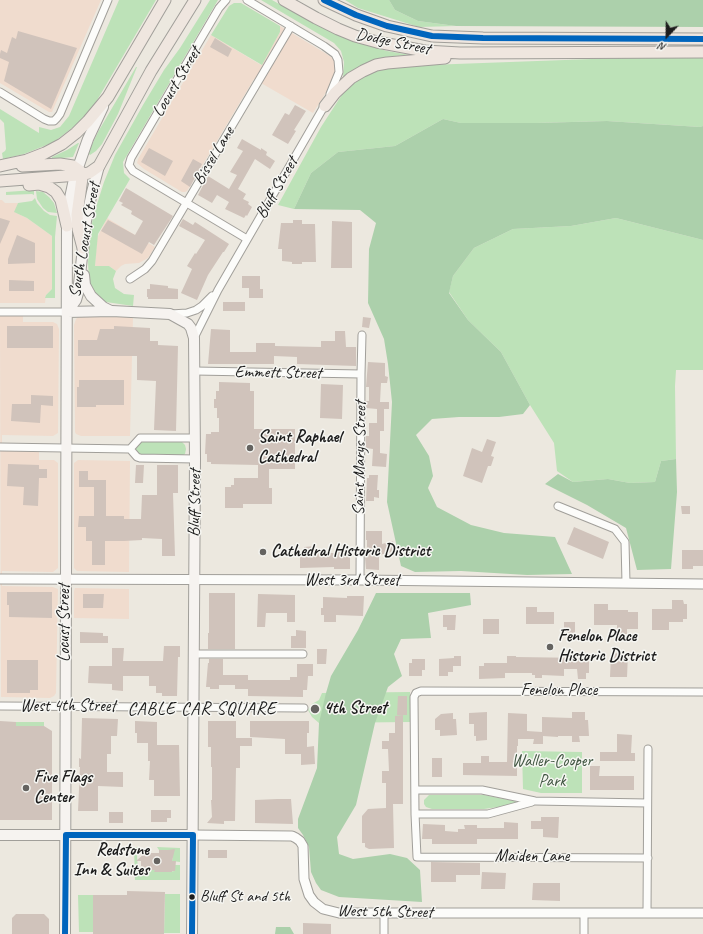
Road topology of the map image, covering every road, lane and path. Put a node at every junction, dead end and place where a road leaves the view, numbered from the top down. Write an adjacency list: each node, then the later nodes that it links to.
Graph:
1 (108, 0): 12 (street)
2 (165, 0): 13 (highway, South Locust Street)
3 (226, 0): 20 (street, Locust Street)
4 (247, 0): 8 (street)
5 (284, 0): 10 (highway, Dodge Street)
6 (324, 0): 9 (highway, Dodge Street)
7 (195, 1): 16 (highway, South Locust Street)
8 (291, 26): 14 (street); 20 (street, Bissel Lane)
9 (703, 39)
10 (531, 52): 11 (highway, Dodge Street); 14 (highway)
11 (703, 52)
12 (0, 92)
13 (108, 97): 15 (highway); 17 (main road, South Locust Street)
14 (325, 106): 22 (street, Bluff Street)
15 (0, 166): 17 (highway)
16 (99, 166): 17 (highway); 23 (main road, South Locust Street)
17 (78, 173): 18 (highway); 21 (main road, South Locust Street); 23 (highway)
18 (0, 181)
19 (0, 186): 21 (highway)
20 (186, 203): 22 (street); 25 (street, Bissel Lane)
21 (67, 226): 29 (main road, South Locust Street)
22 (247, 239): 26 (street, Bluff Street)
23 (83, 248): 24 (main road, South Locust Street)
24 (82, 261): 27 (main road); 29 (main road, South Locust Street)
25 (130, 279)
26 (218, 290): 30 (street); 32 (street, Bluff Street)
27 (112, 311): 29 (main road); 30 (main road)
28 (0, 312): 29 (street)
29 (68, 312): 37 (main road, Locust Street)
30 (170, 314): 32 (main road)
31 (362, 335): 34 (street, Saint Marys Street)
32 (194, 338): 33 (main road, Bluff Street)
33 (195, 371): 34 (street, Emmett Street); 35 (main road, Bluff Street)
34 (361, 374): 44 (street, Saint Marys Street)
35 (195, 438): 38 (street); 39 (main road, Bluff Street)
36 (0, 447): 37 (street)
37 (66, 448): 38 (street); 42 (main road, Locust Street)
38 (130, 449): 39 (street)
39 (195, 459): 43 (main road, Bluff Street)
40 (558, 506): 45 (street)
41 (0, 579): 42 (street, West 3rd Street)
42 (66, 579): 43 (street, West 3rd Street); 51 (main road, Locust Street)
43 (194, 580): 44 (street, West 3rd Street); 47 (main road, Bluff Street)
44 (360, 580): 45 (street, West 3rd Street)
45 (626, 583): 46 (street, West 3rd Street)
46 (703, 584)
47 (194, 654): 48 (street); 52 (main road, Bluff Street)
48 (303, 654)
49 (703, 692): 55 (street, Fenelon Place)
50 (0, 706): 51 (street, West 4th Street)
51 (65, 707): 52 (street, West 4th Street); 60 (main road, Locust Street)
52 (194, 708): 53 (street, West 4th Street); 61 (main road, Bluff Street)
53 (304, 708)
54 (648, 749): 57 (street)
55 (415, 790): 56 (street); 58 (street)
56 (534, 801): 57 (street); 58 (street)
57 (647, 803): 62 (street)
58 (415, 814): 62 (street, Maiden Lane)
59 (0, 835): 60 (main road, West 5th Street)
60 (66, 835): 61 (main road, West 5th Street); 67 (main road, Locust Street)
61 (193, 835): 63 (street, West 5th Street); 68 (main road, Bluff Street)
62 (648, 858): 65 (street)
63 (384, 913): 64 (street, West 5th Street); 69 (street)
64 (584, 913): 65 (street, West 5th Street); 70 (street)
65 (647, 913): 66 (street, West 5th Street)
66 (703, 913)
67 (65, 934)
68 (192, 934)
69 (384, 934)
70 (584, 934)

